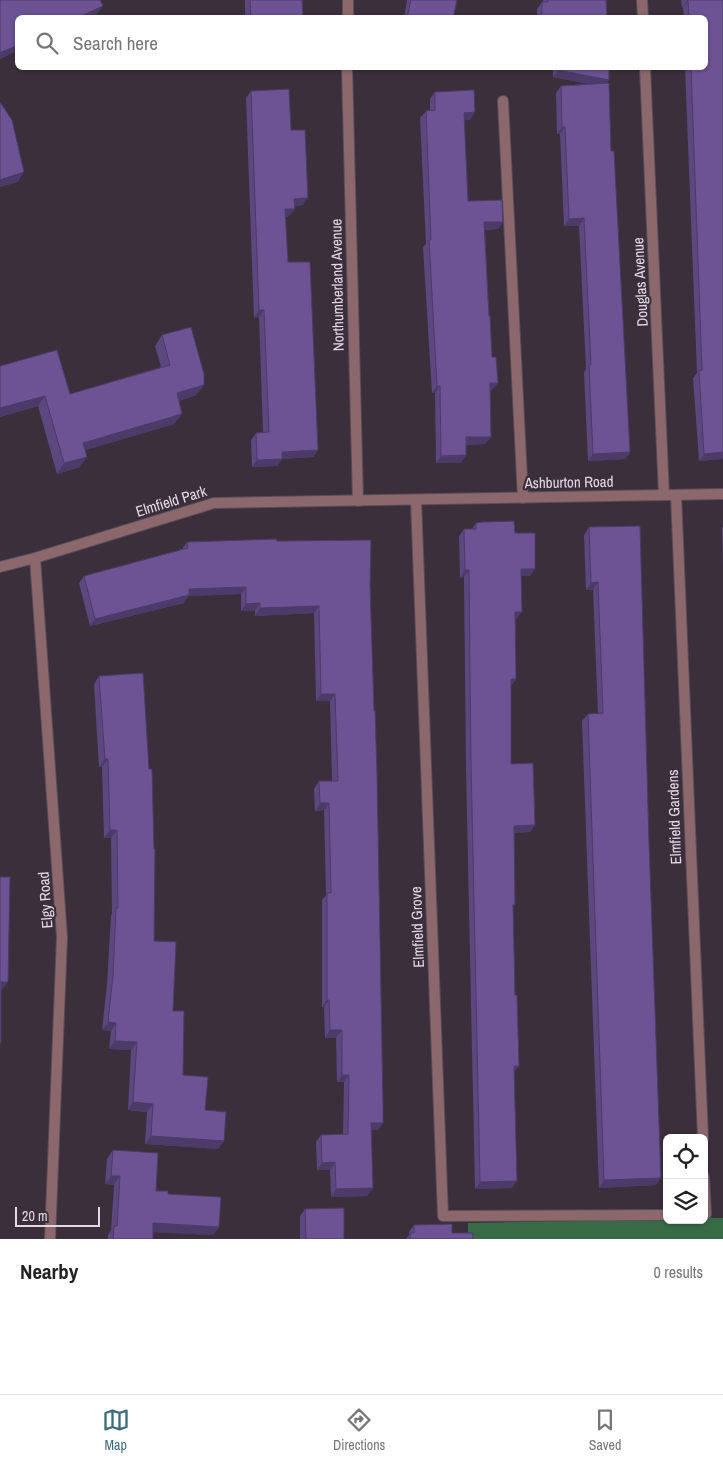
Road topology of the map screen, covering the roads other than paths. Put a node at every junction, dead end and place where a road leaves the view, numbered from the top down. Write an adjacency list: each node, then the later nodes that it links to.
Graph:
1 (348, 0): 3 (street)
2 (642, 0): 4 (street)
3 (348, 15)
4 (643, 15)
5 (347, 70): 13 (street, Northumberland Avenue)
6 (645, 70): 9 (street, Douglas Avenue)
7 (503, 101): 11 (street)
8 (723, 494): 10 (street, Ashburton Road)
9 (664, 495): 10 (street, Ashburton Road); 11 (street, Ashburton Road)
10 (676, 495): 16 (street, Elmfield Gardens)
11 (523, 498): 12 (street, Ashburton Road)
12 (416, 500): 13 (street, Elmfield Park); 17 (street, Elmfield Grove)
13 (358, 501): 14 (street, Elmfield Park)
14 (35, 558): 15 (street, Elmfield Park); 18 (street, Elgy Road)
15 (0, 567)
16 (703, 1134)
17 (663, 1215)
18 (50, 1239)

